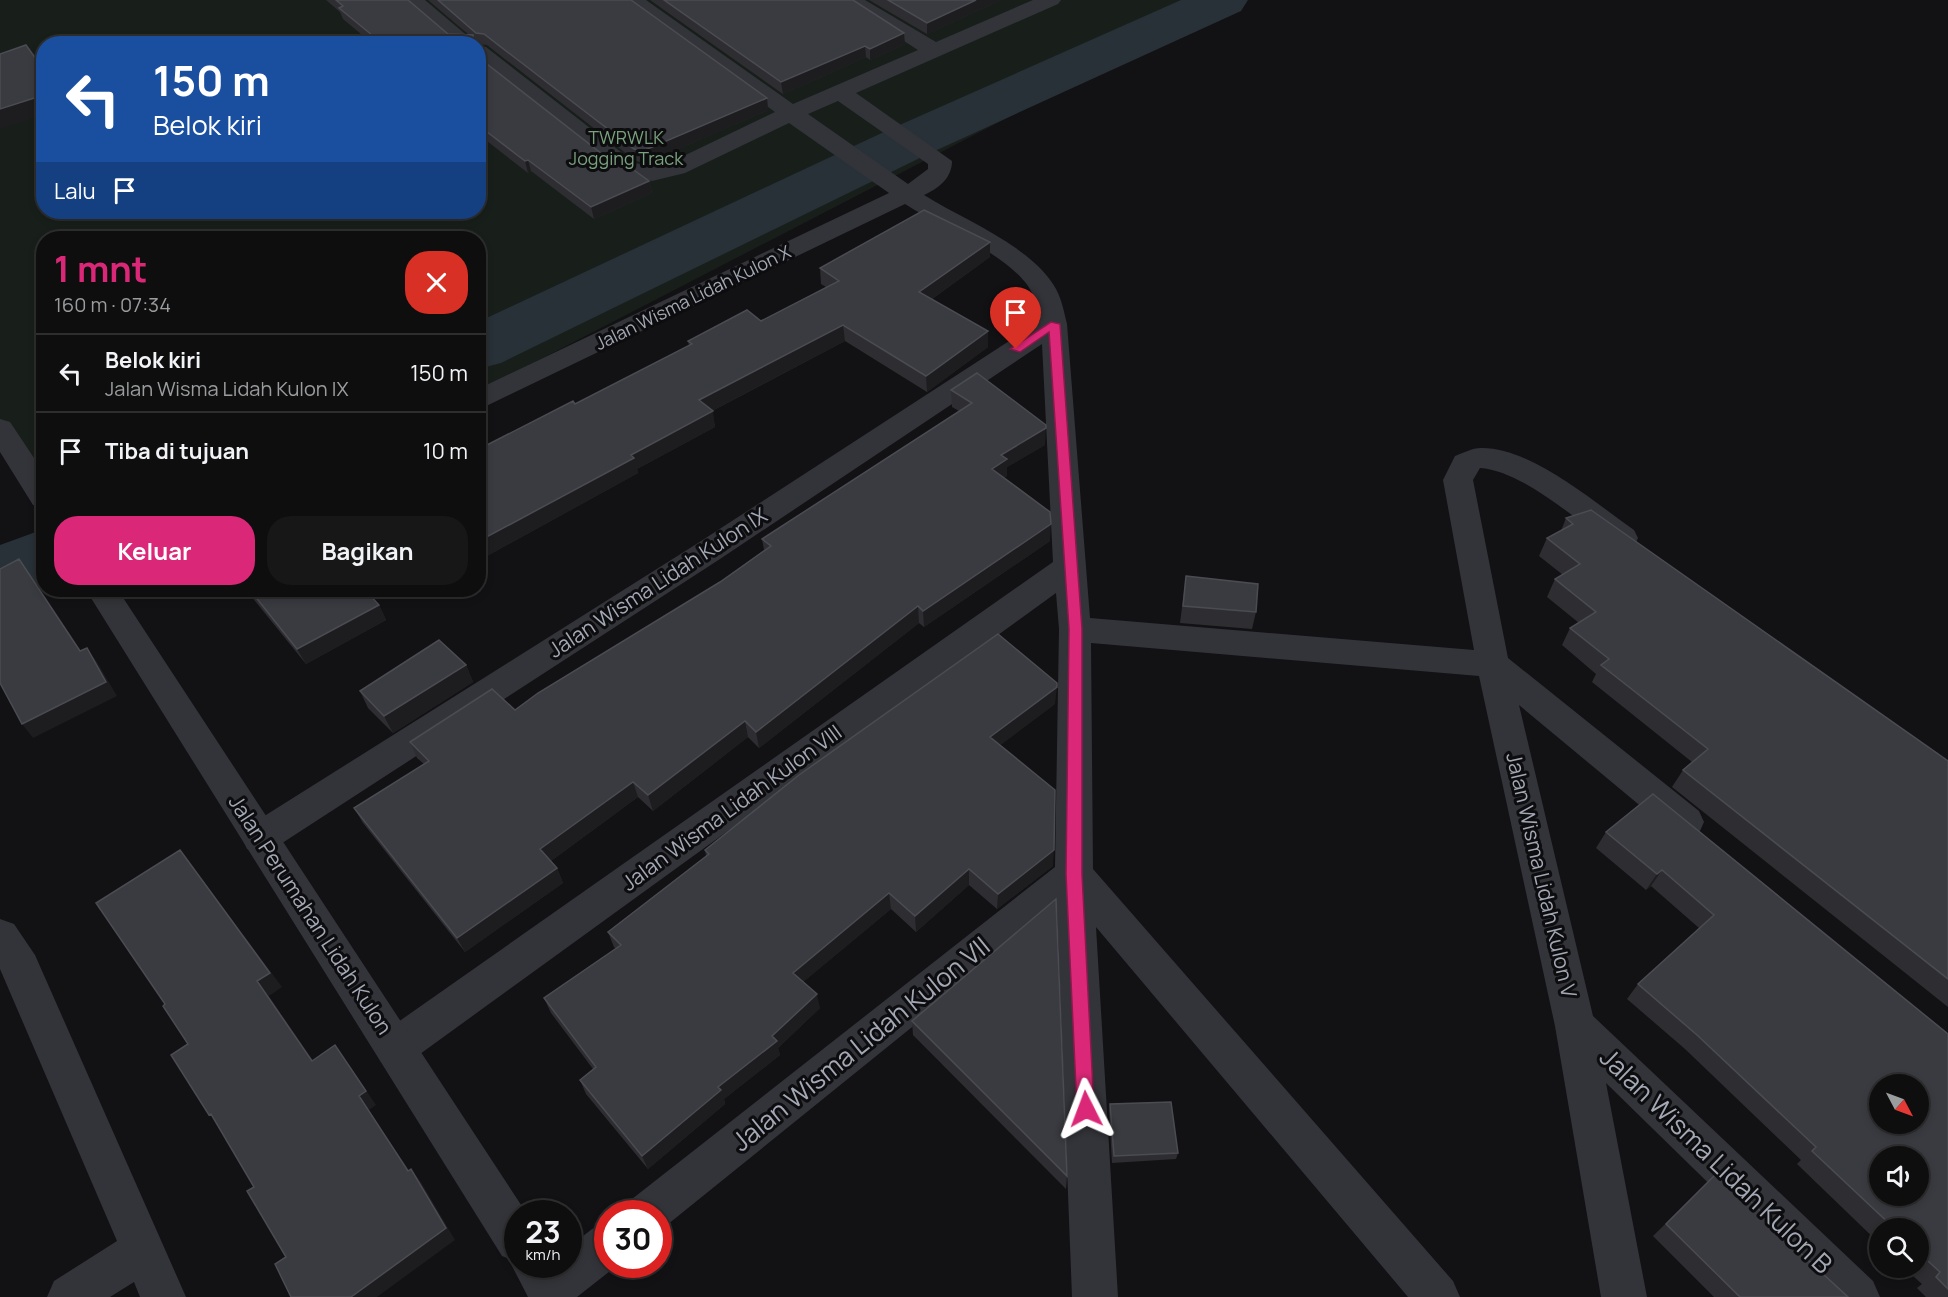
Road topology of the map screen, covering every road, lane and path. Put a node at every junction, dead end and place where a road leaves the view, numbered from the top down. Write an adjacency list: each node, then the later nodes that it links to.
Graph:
1 (412, 0): 5 (street)
2 (632, 0): 9 (street)
3 (850, 0): 6 (street)
4 (1051, 0): 6 (street)
5 (457, 36)
6 (934, 50): 8 (street)
7 (486, 58): 9 (street)
8 (840, 92): 9 (street); 10 (street)
9 (789, 114): 10 (street)
10 (917, 189): 11 (street); 12 (street, Jalan Wisma Lidah Kulon X)
11 (1054, 324): 16 (street); 20 (street, Jalan Wisma Lidah Kulon IX)
12 (486, 397)
13 (0, 429): 14 (street)
14 (36, 487)
15 (1645, 553): 19 (street, Jalan Wisma Lidah Kulon V)
16 (1069, 567): 18 (street); 25 (street, Jalan Wisma Lidah Kulon VIII)
17 (106, 597): 20 (street, Jalan Perumahan Lidah Kulon)
18 (1075, 629): 19 (street); 22 (street)
19 (1493, 663): 21 (street); 24 (street, Jalan Wisma Lidah Kulon V)
20 (260, 838): 25 (street, Jalan Perumahan Lidah Kulon)
21 (1716, 846)
22 (1074, 874): 26 (street, Jalan Wisma Lidah Kulon VII); 33 (street); 34 (street)
23 (7, 962): 28 (street)
24 (1575, 1026): 35 (street, Jalan Wisma Lidah Kulon V); 36 (street, Jalan Wisma Lidah Kulon B)
25 (395, 1048): 27 (street, Jalan Perumahan Lidah Kulon)
26 (665, 1200)
27 (504, 1218)
28 (144, 1249): 31 (street); 32 (street)
29 (594, 1254): 30 (street)
30 (546, 1284)
31 (70, 1297)
32 (164, 1297)
33 (1095, 1297)
34 (1437, 1297)
35 (1624, 1297)
36 (1857, 1297)

